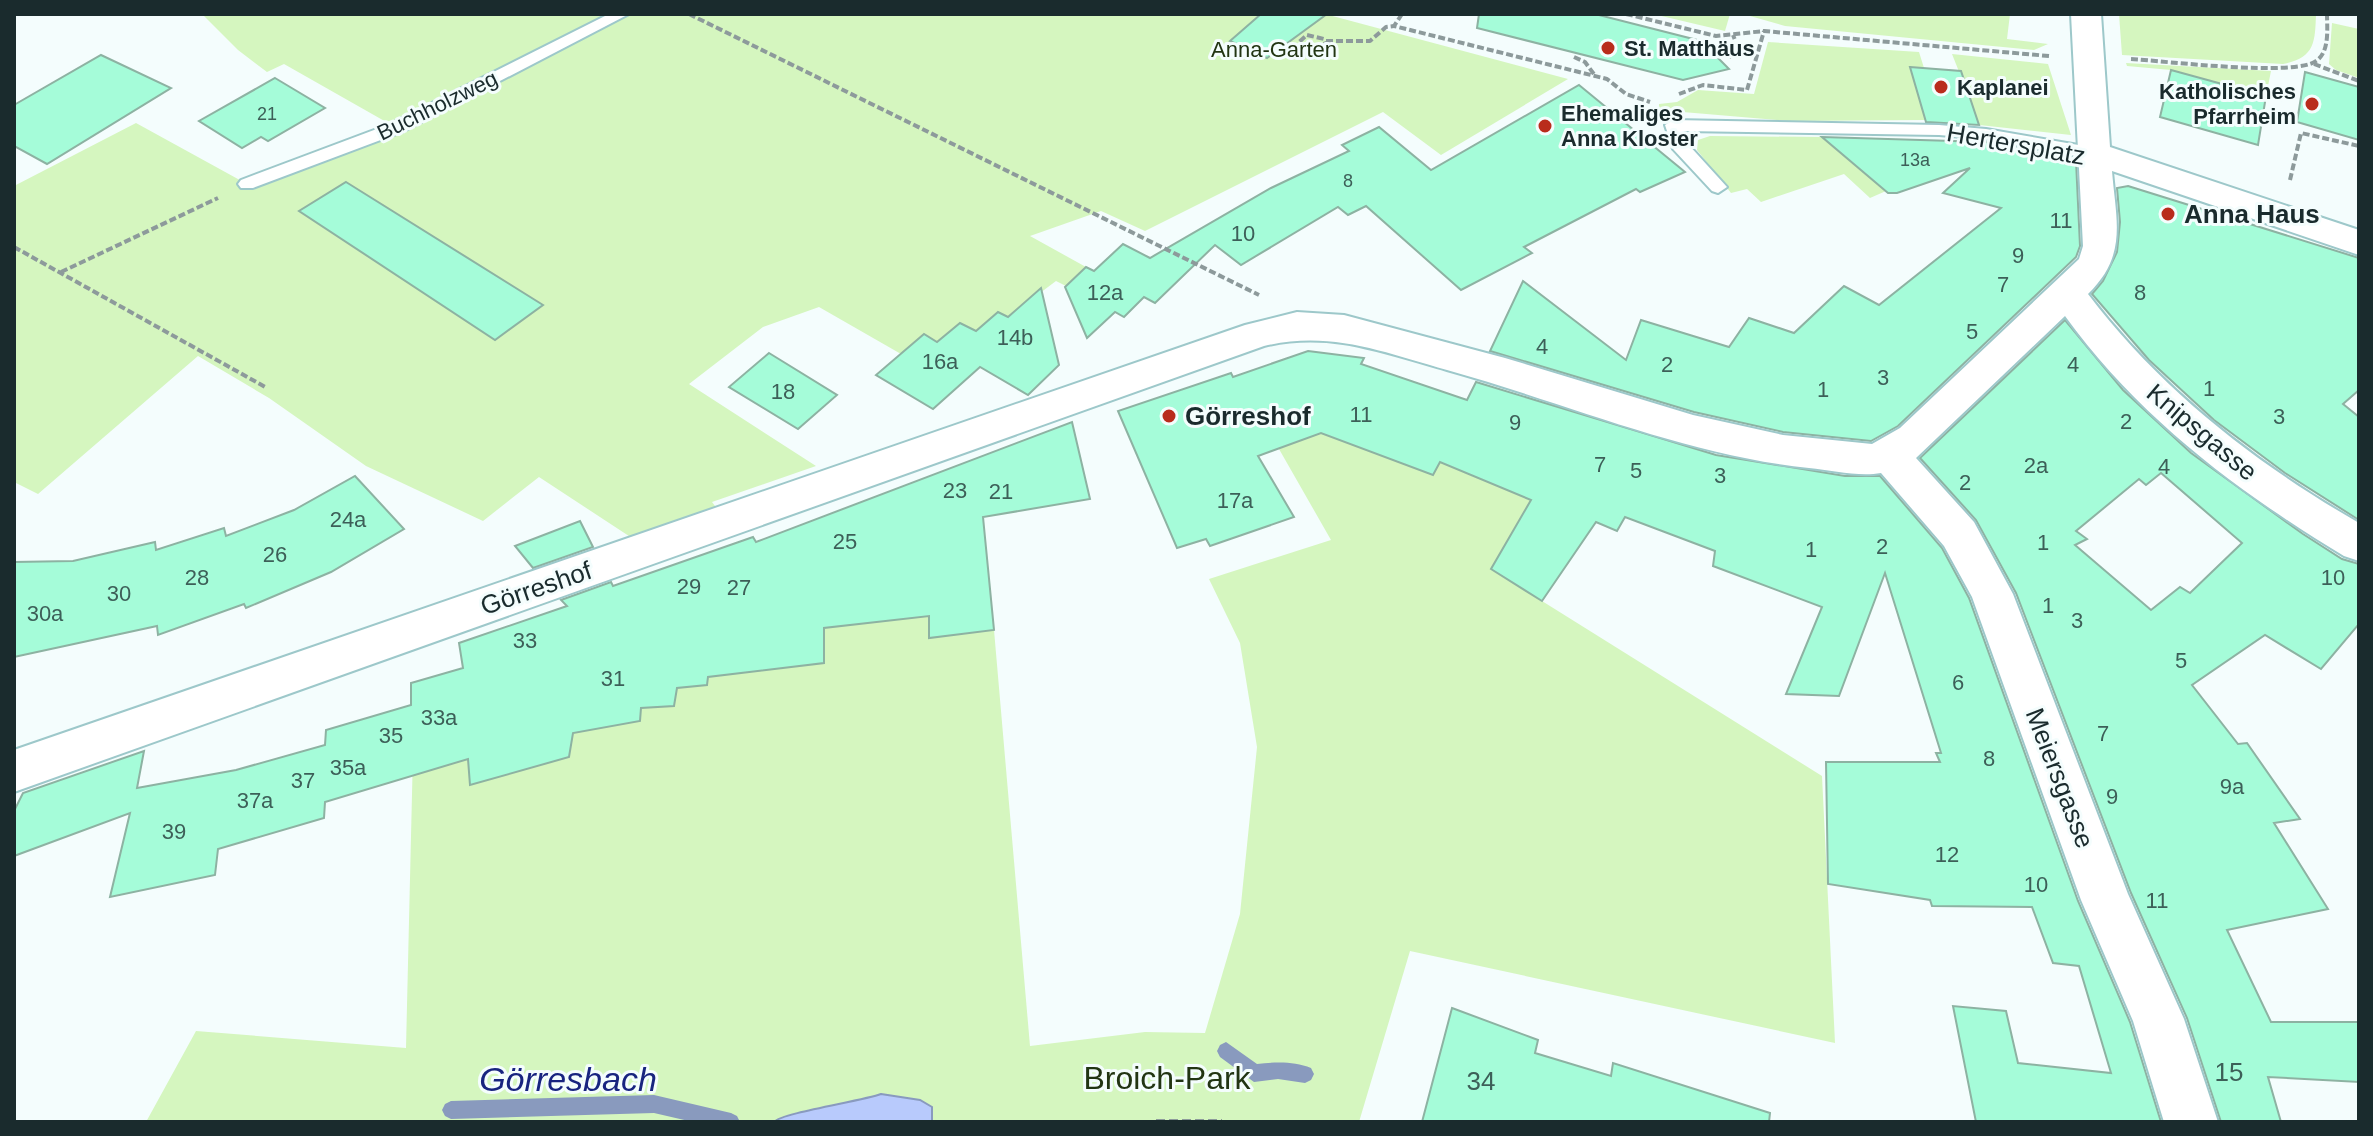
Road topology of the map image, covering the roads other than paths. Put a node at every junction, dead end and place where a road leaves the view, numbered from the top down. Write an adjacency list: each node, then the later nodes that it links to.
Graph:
1 (621, 14): 4 (lane, Buchholzweg)
2 (2086, 14): 3 (street)
3 (2096, 154): 5 (lane, Hertersplatz); 6 (street); 7 (street, Hertersplatz)
4 (247, 184)
5 (1718, 187)
6 (2359, 243)
7 (2068, 293): 8 (street, Hertersplatz); 9 (street, Knipsgasse)
8 (1890, 456): 10 (street, Görreshof); 11 (street, Meiersgasse)
9 (2359, 544)
10 (14, 771)
11 (2191, 1122)

